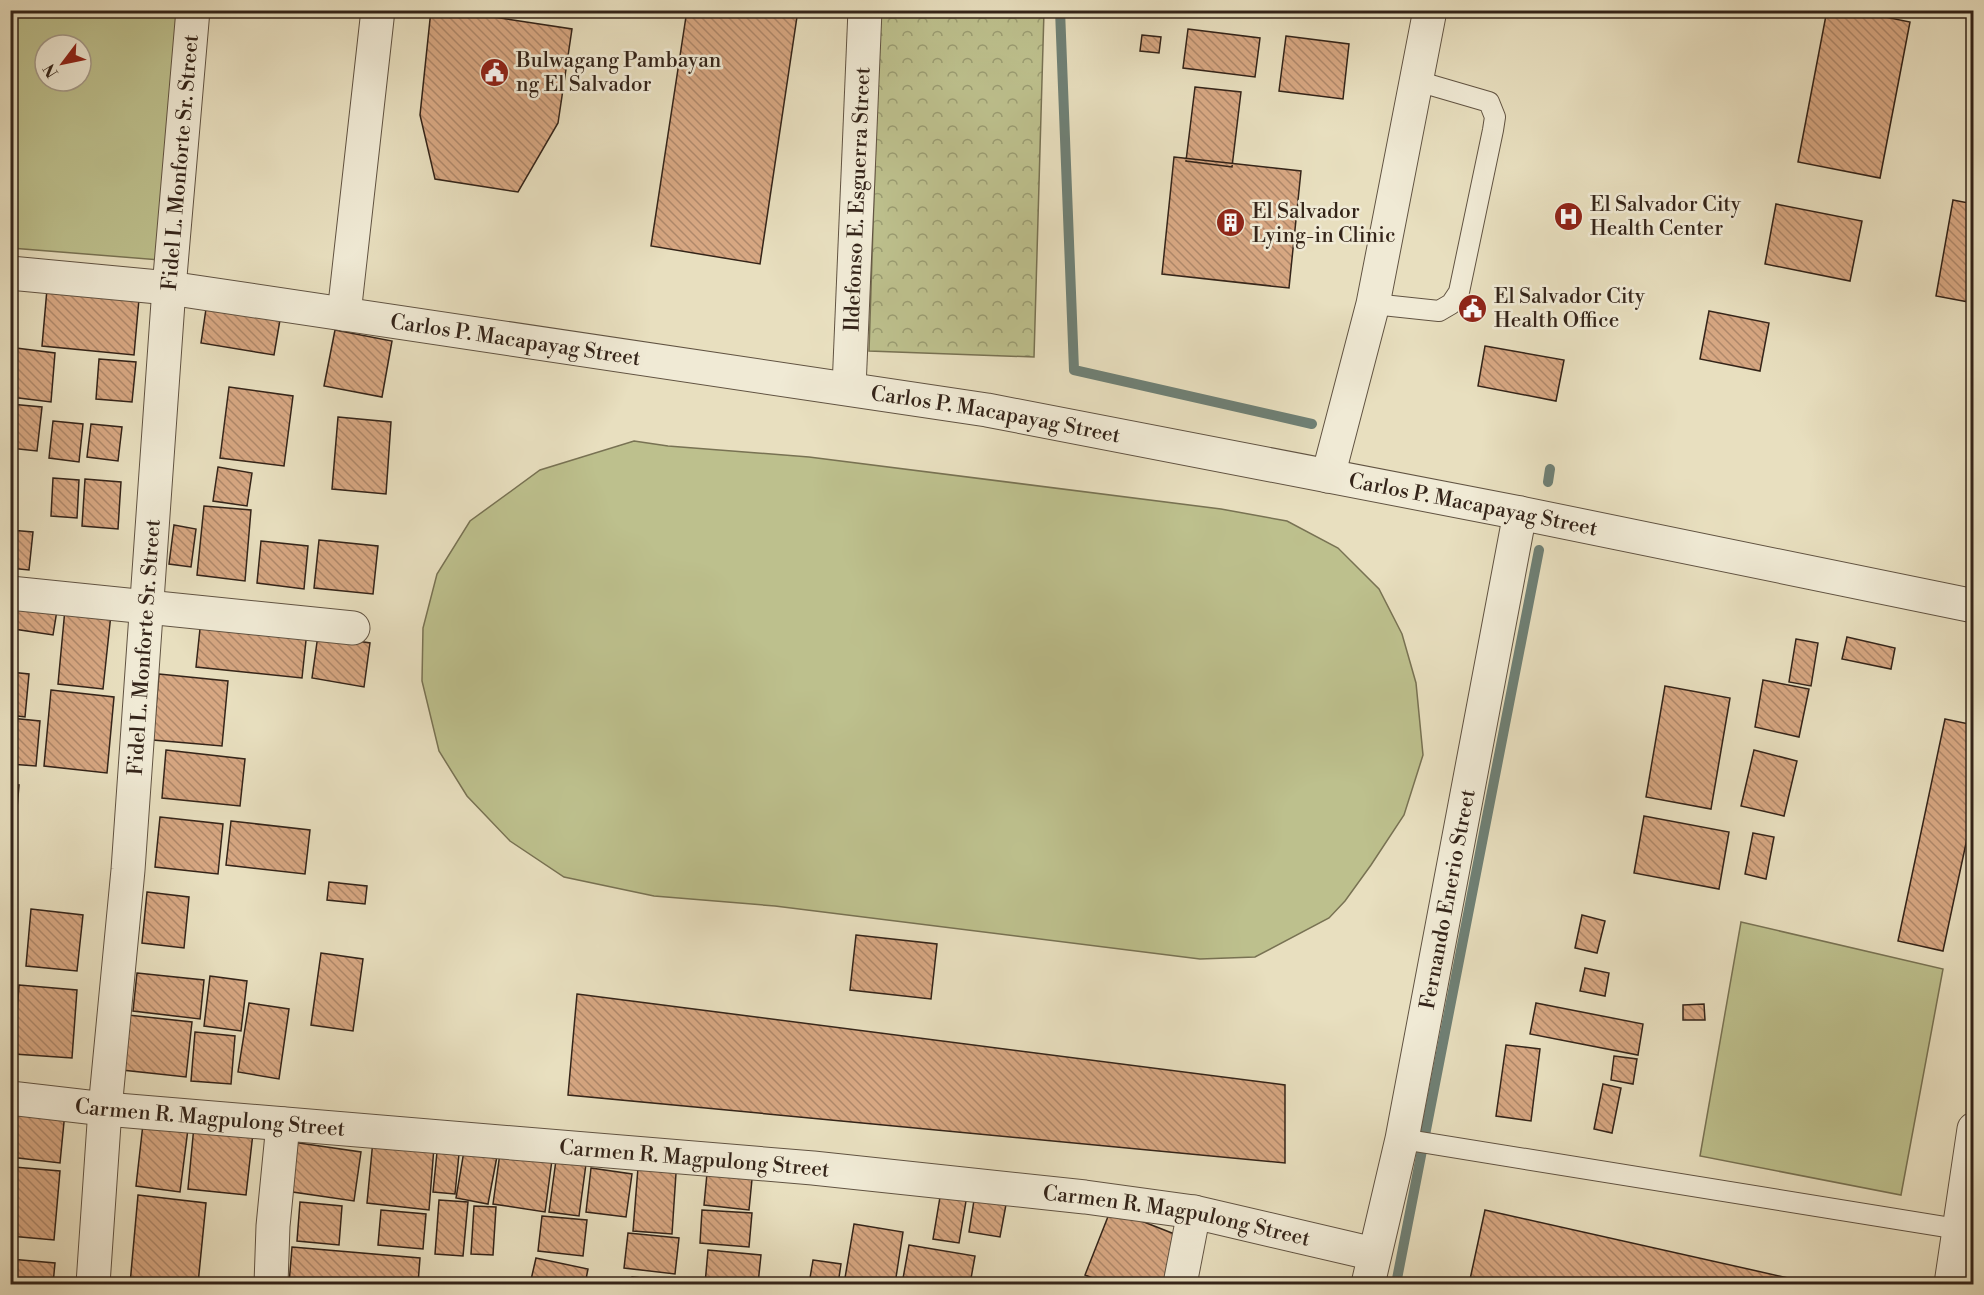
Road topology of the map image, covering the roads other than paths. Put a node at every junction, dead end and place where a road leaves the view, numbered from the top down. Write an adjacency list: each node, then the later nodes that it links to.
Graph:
1 (193, 10): 7 (street, Fidel L. Monforte Sr. Street)
2 (378, 10): 9 (street)
3 (865, 10): 10 (street, Ildefonso E. Esguerra Street)
4 (1426, 11): 5 (street)
5 (1417, 81): 8 (street); 8 (lane)
6 (10, 273): 7 (street, Carlos P. Macapayag Street)
7 (169, 288): 9 (street, Carlos P. Macapayag Street); 15 (street, Fidel L. Monforte Sr. Street)
8 (1373, 304): 11 (street)
9 (344, 315): 10 (street, Carlos P. Macapayag Street)
10 (849, 388): 11 (street, Carlos P. Macapayag Street)
11 (1328, 477): 12 (street, Carlos P. Macapayag Street)
12 (1520, 513): 14 (street, Carlos P. Macapayag Street); 21 (street, Fernando Enerio Street)
13 (10, 593): 15 (street)
14 (1974, 606)
15 (148, 607): 16 (street); 18 (street, Fidel L. Monforte Sr. Street)
16 (353, 628)
17 (10, 1098): 18 (street, Carmen R. Magpulong Street)
18 (105, 1109): 19 (street, Carmen R. Magpulong Street); 25 (street, Fidel L. Monforte Sr. Street)
19 (283, 1124): 22 (street, Carmen R. Magpulong Street); 26 (street)
20 (1974, 1130): 23 (street)
21 (1408, 1140): 23 (lane); 24 (street, Fernando Enerio Street)
22 (1194, 1212): 24 (street, Carmen R. Magpulong Street); 27 (street)
23 (1958, 1229): 28 (street)
24 (1371, 1269)
25 (93, 1284)
26 (271, 1284)
27 (1180, 1284)
28 (1951, 1284)

